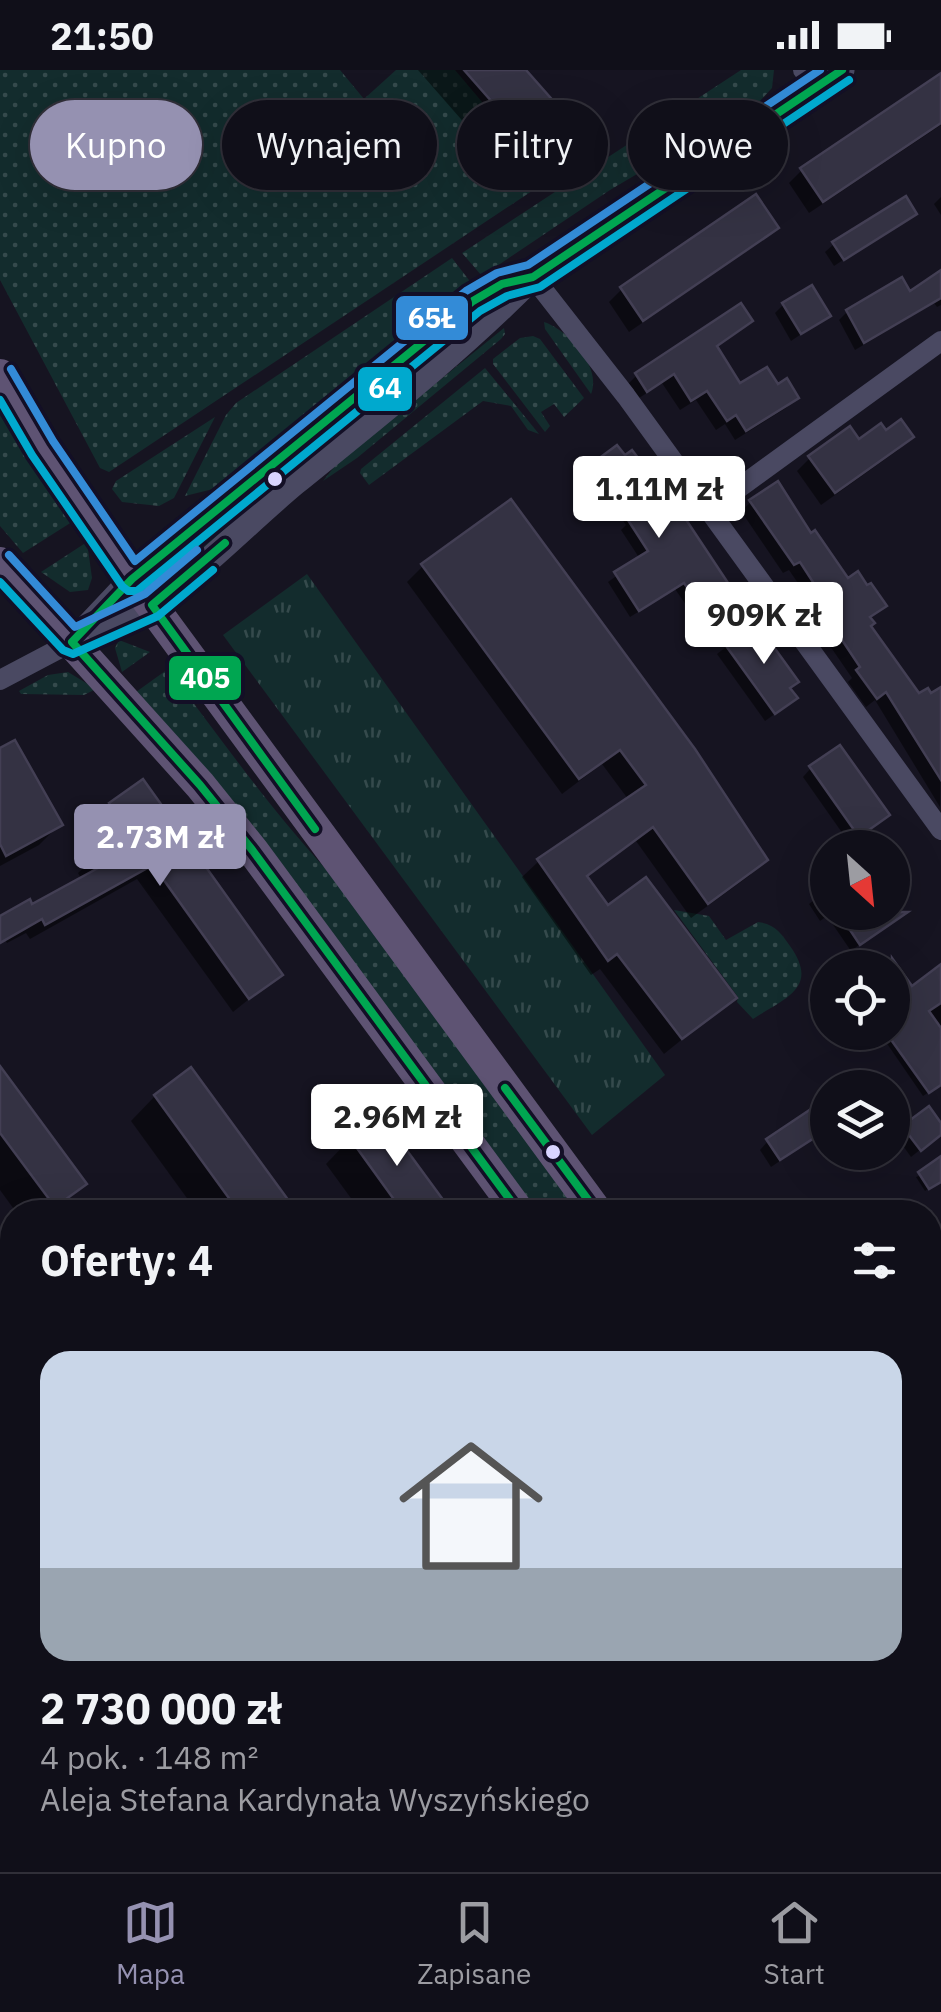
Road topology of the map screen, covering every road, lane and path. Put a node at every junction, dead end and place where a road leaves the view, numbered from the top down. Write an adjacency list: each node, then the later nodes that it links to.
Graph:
1 (842, 70): 2 (street)
2 (811, 78): 3 (street)
3 (533, 277): 6 (street); 8 (street)
4 (941, 341): 6 (street)
5 (0, 375): 8 (main road)
6 (710, 509): 11 (street)
7 (0, 563): 9 (main road)
8 (142, 592): 9 (street); 13 (main road)
9 (72, 642): 10 (street); 12 (main road)
10 (0, 680)
11 (941, 830)
12 (510, 1200)
13 (588, 1200)

